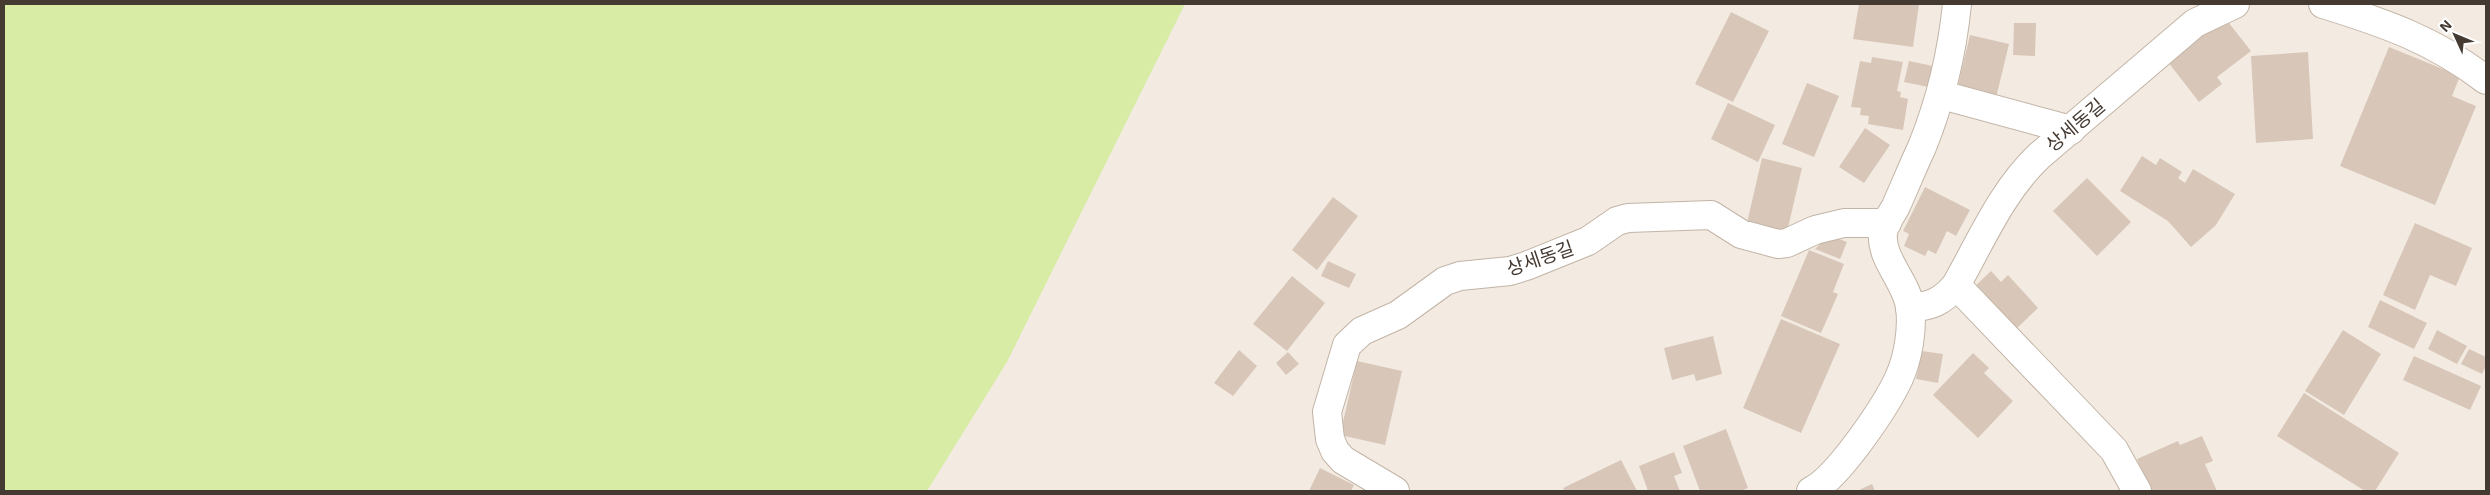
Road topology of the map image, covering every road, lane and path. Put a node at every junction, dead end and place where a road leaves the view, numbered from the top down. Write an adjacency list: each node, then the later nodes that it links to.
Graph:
1 (1957, 4): 5 (lane)
2 (2235, 4): 6 (lane, 상세동길)
3 (2323, 4): 4 (lane)
4 (2486, 80)
5 (1942, 95): 6 (lane); 7 (lane)
6 (2071, 130): 8 (lane, 상세동길)
7 (1887, 223): 9 (lane); 10 (lane, 상세동길)
8 (1956, 285): 9 (lane, 상세동길); 12 (lane)
9 (1910, 308): 11 (lane)
10 (1394, 491)
11 (1811, 491)
12 (2137, 491)

